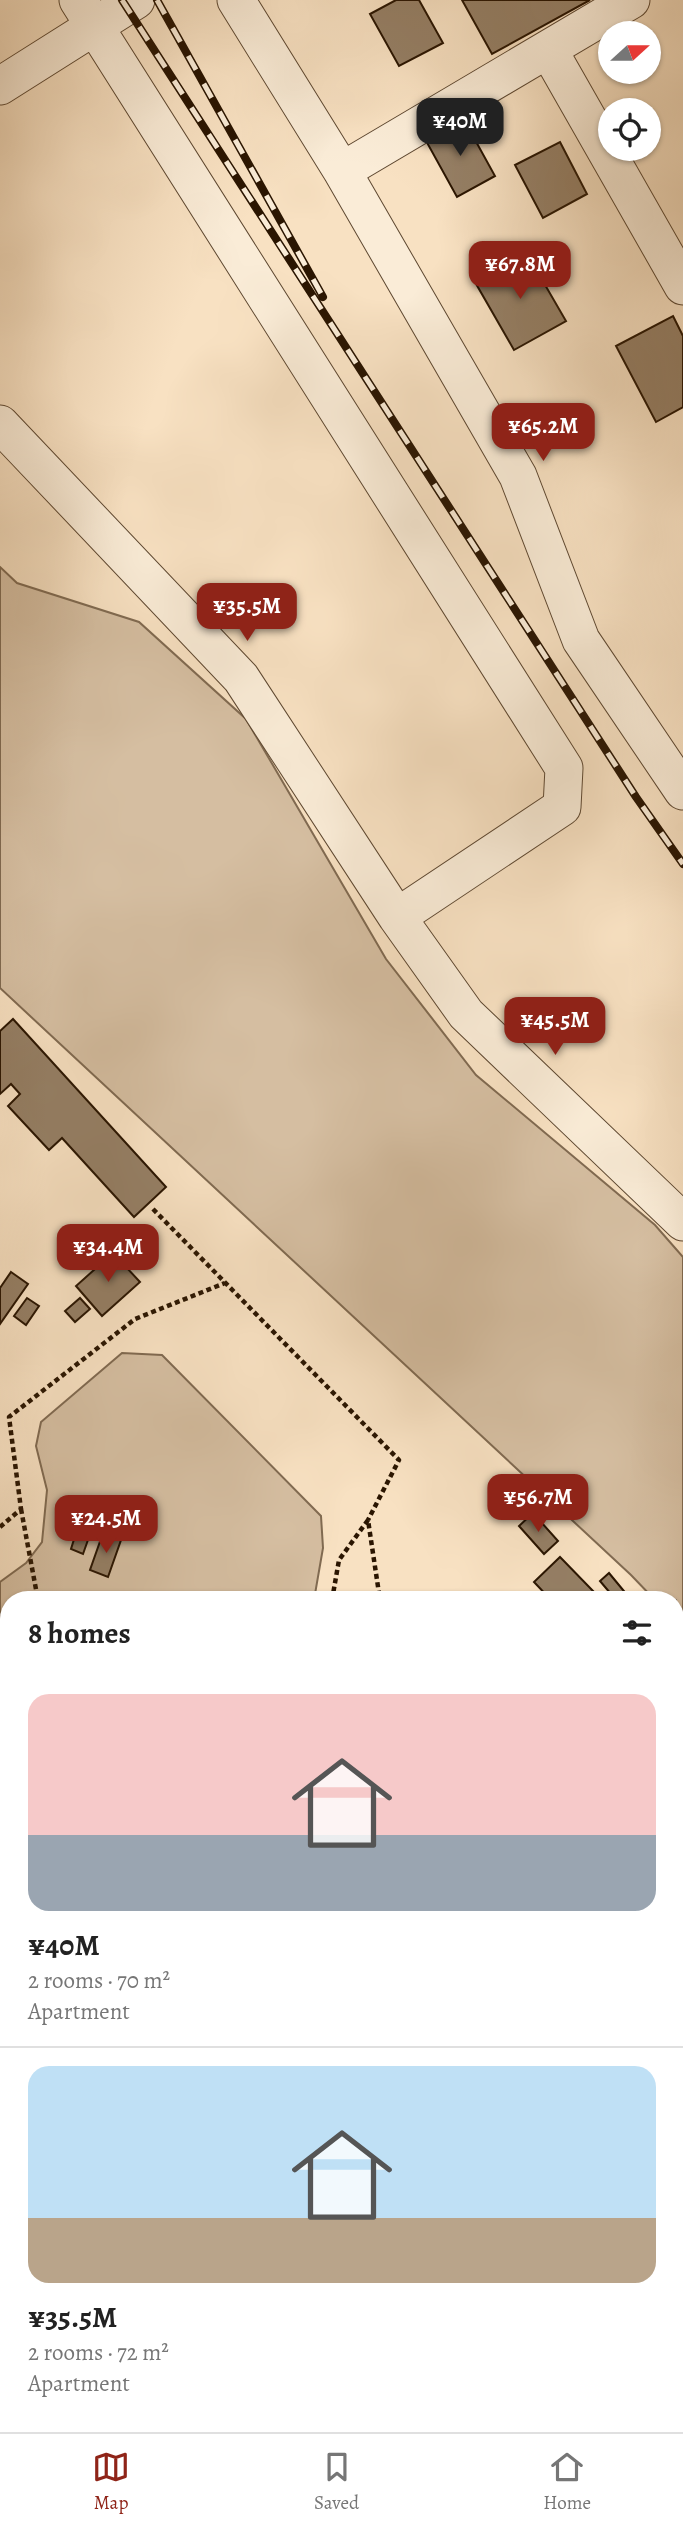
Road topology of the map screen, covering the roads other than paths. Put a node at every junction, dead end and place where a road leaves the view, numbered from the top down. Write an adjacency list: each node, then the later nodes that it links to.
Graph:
1 (136, 0): 4 (street)
2 (236, 0): 7 (street)
3 (631, 0): 5 (street)
4 (86, 13): 6 (street); 11 (street)
5 (548, 49): 7 (street); 8 (street)
6 (0, 86)
7 (342, 171): 10 (street)
8 (683, 286)
9 (0, 424): 11 (street)
10 (683, 791)
11 (397, 917): 12 (street)
12 (683, 1223)

